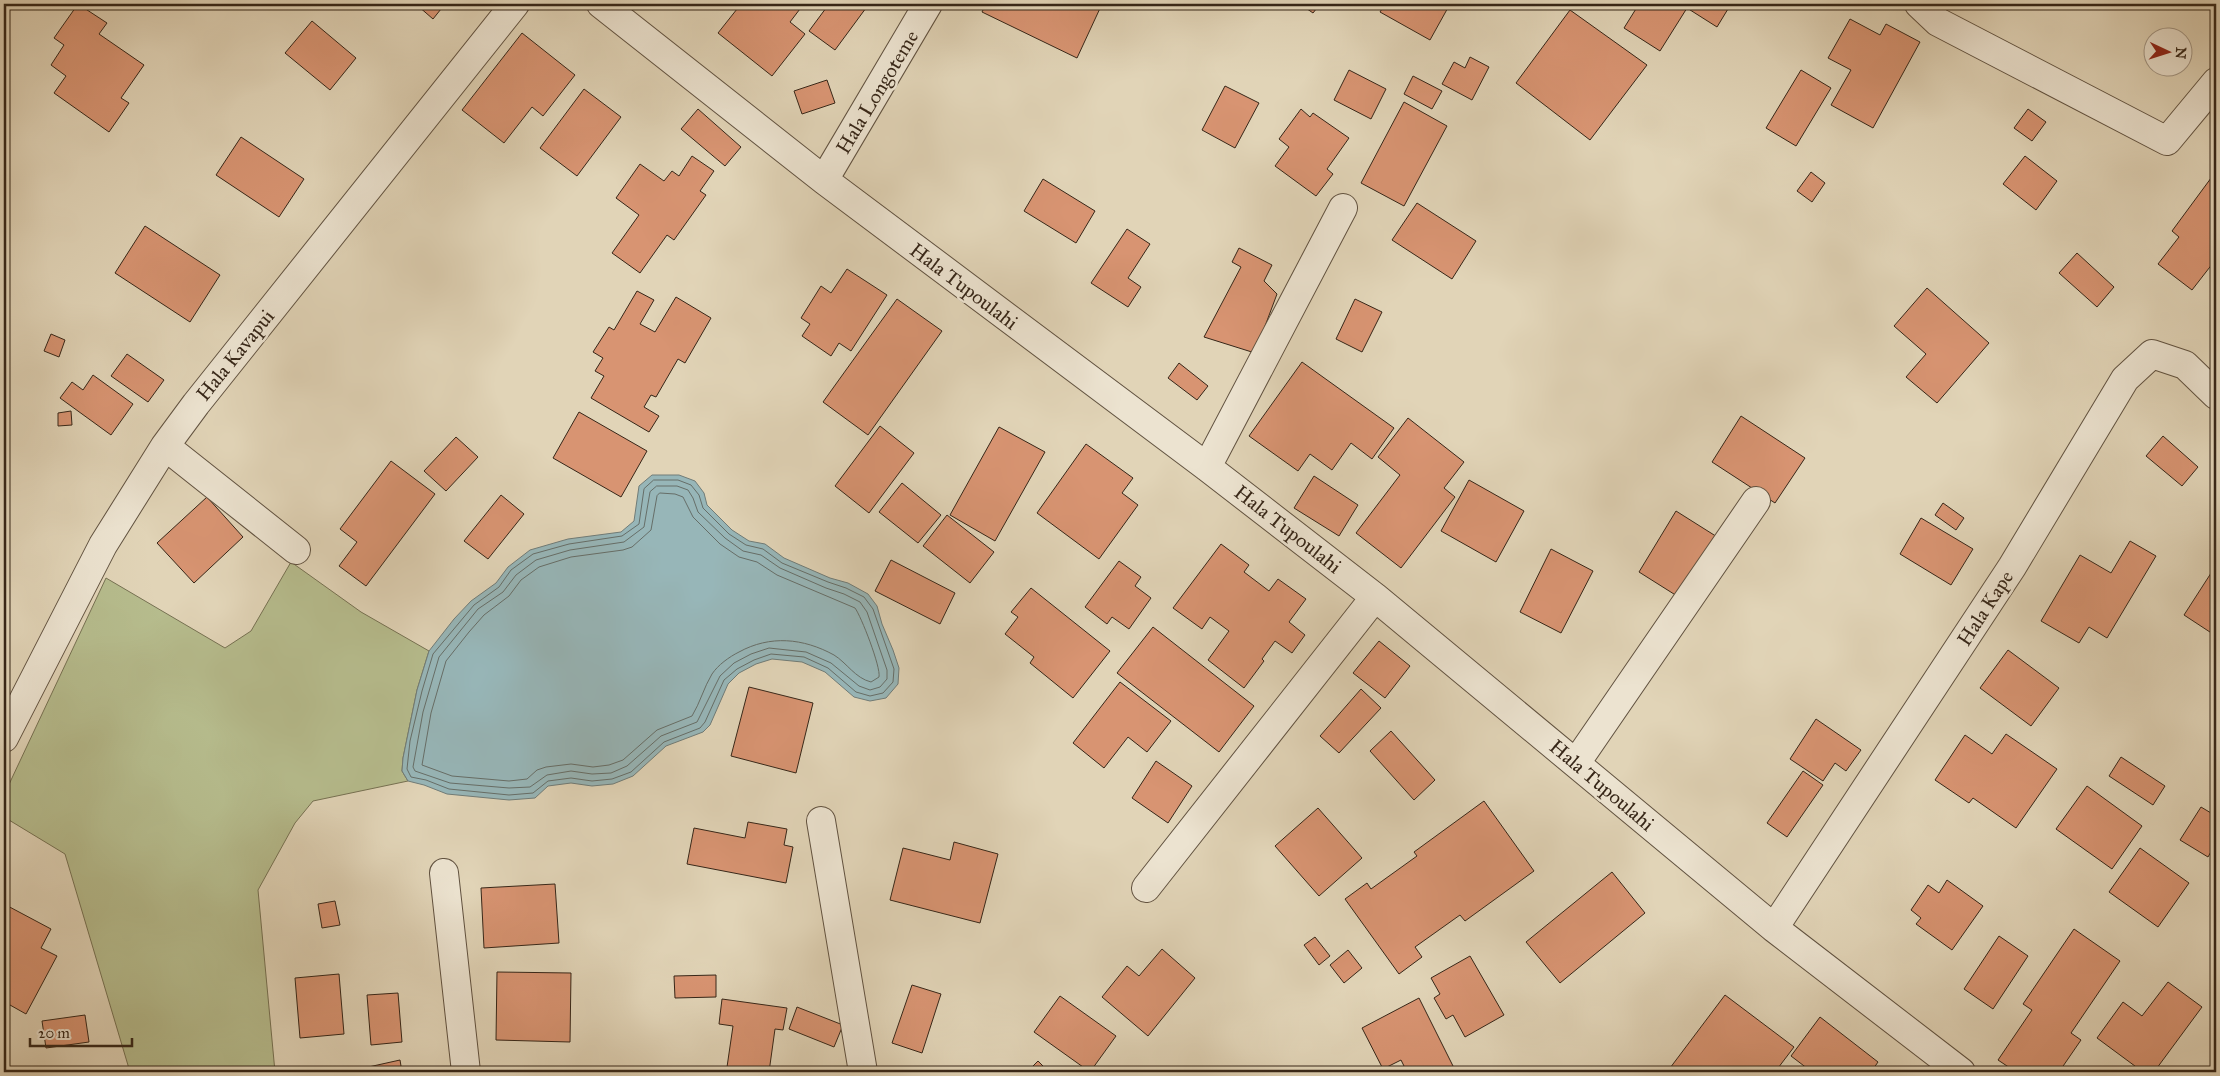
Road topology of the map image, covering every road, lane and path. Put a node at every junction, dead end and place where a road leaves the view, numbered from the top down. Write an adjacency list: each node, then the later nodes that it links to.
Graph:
1 (515, 4): 9 (street, Hala Kavapui)
2 (601, 4): 6 (street, Hala Tupoulahi)
3 (928, 4): 6 (street, Hala Longoteme)
4 (1918, 4): 5 (street)
5 (2216, 82)
6 (824, 180): 10 (street, Hala Tupoulahi)
7 (1343, 208): 10 (street)
8 (2216, 395): 19 (street, Hala Kape)
9 (165, 446): 12 (street); 14 (street, Hala Kavapui)
10 (1207, 467): 13 (street, Hala Tupoulahi)
11 (1756, 502): 15 (street)
12 (296, 550)
13 (1375, 597): 15 (street, Hala Tupoulahi); 18 (street)
14 (4, 738)
15 (1576, 763): 19 (street, Hala Tupoulahi)
16 (821, 821): 21 (street)
17 (444, 873): 20 (street)
18 (1146, 888)
19 (1774, 928): 22 (street, Hala Tupoulahi)
20 (466, 1072)
21 (862, 1072)
22 (1961, 1072)

